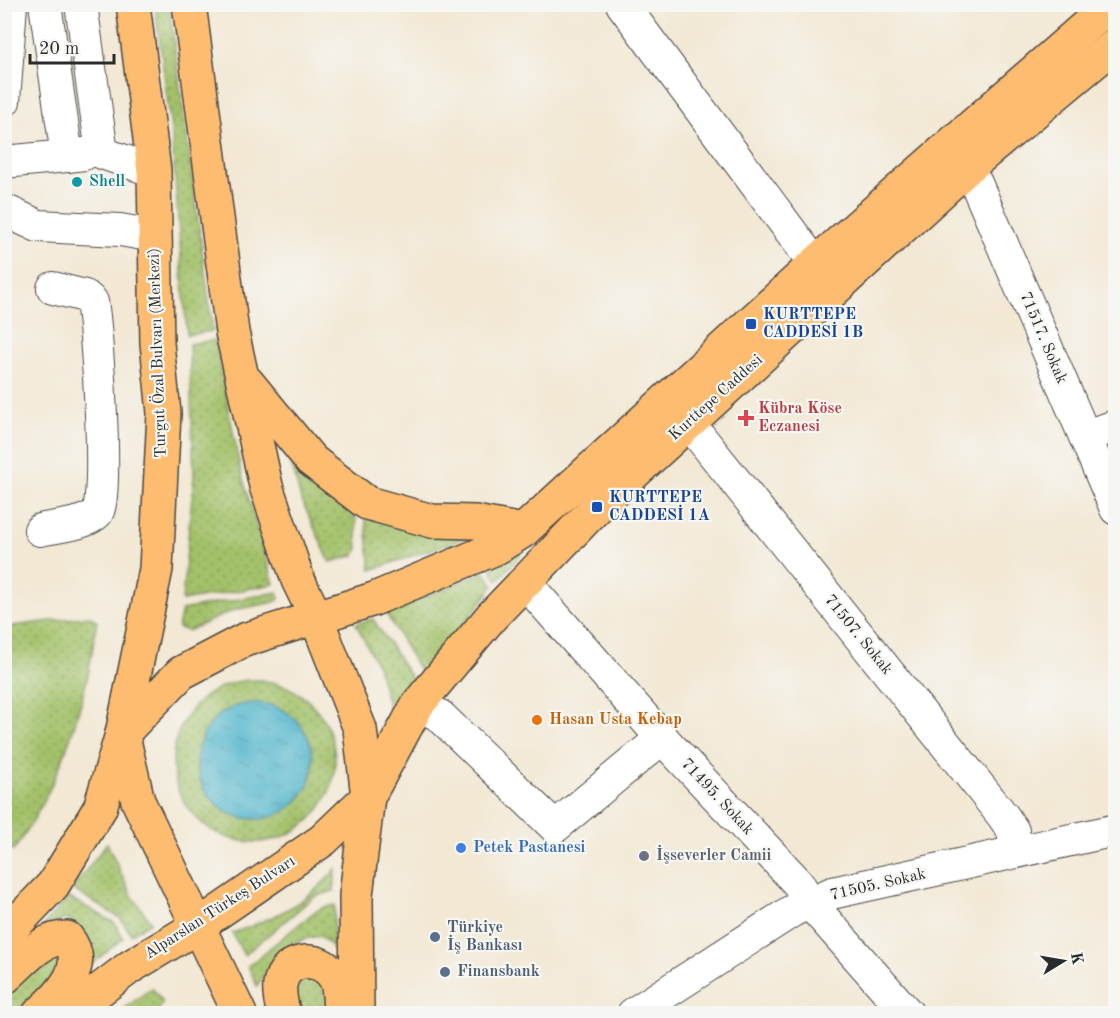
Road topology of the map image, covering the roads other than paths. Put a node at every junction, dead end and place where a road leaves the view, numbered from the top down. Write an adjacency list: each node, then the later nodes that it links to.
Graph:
1 (11, 4): 10 (street)
2 (45, 4): 11 (street)
3 (62, 4): 11 (street)
4 (81, 4): 11 (street)
5 (134, 4): 14 (main road, Turgut Özal Bulvarı (Merkezi))
6 (189, 4): 19 (main road)
7 (622, 4): 17 (street)
8 (1111, 4): 17 (main road, Kurttepe Caddesi)
9 (1116, 44): 13 (main road, Kurttepe Caddesi)
10 (4, 101)
11 (84, 155): 12 (street); 14 (street)
12 (4, 162)
13 (966, 169): 20 (main road, Kurttepe Caddesi); 22 (street, 71517. Sokak)
14 (154, 171): 16 (main road, Turgut Özal Bulvarı (Merkezi))
15 (4, 210): 16 (street)
16 (155, 236): 29 (main road, Turgut Özal Bulvarı (Merkezi))
17 (815, 264): 25 (main road, Kurttepe Caddesi)
18 (53, 288): 24 (street)
19 (242, 376): 25 (main road); 27 (main road)
20 (688, 422): 26 (main road, Kurttepe Caddesi); 33 (street, 71507. Sokak)
21 (1116, 426): 22 (street)
22 (1085, 436): 23 (street, 71517. Sokak)
23 (1116, 509)
24 (40, 530)
25 (523, 531): 27 (main road, Kurttepe Caddesi)
26 (523, 583): 28 (main road, Kurttepe Caddesi); 30 (street, 71495. Sokak)
27 (316, 617): 29 (main road, Kurttepe Caddesi); 31 (main road)
28 (418, 704): 30 (street); 31 (main road, Kurttepe Caddesi)
29 (122, 734): 35 (main road); 36 (main road)
30 (662, 738): 34 (street, 71495. Sokak)
31 (368, 797): 35 (main road, Alparslan Türkeş Bulvarı); 43 (main road)
32 (1116, 830): 33 (street, 71505. Sokak)
33 (1016, 852): 34 (street, 71505. Sokak)
34 (810, 903): 44 (street, 71505. Sokak); 45 (street, 71495. Sokak)
35 (198, 926): 39 (main road, Alparslan Türkeş Bulvarı); 40 (main road)
36 (4, 936)
37 (4, 978): 38 (main road)
38 (39, 1014)
39 (68, 1014)
40 (240, 1014)
41 (284, 1014): 42 (main road)
42 (340, 1014)
43 (357, 1014)
44 (633, 1014)
45 (908, 1014)

